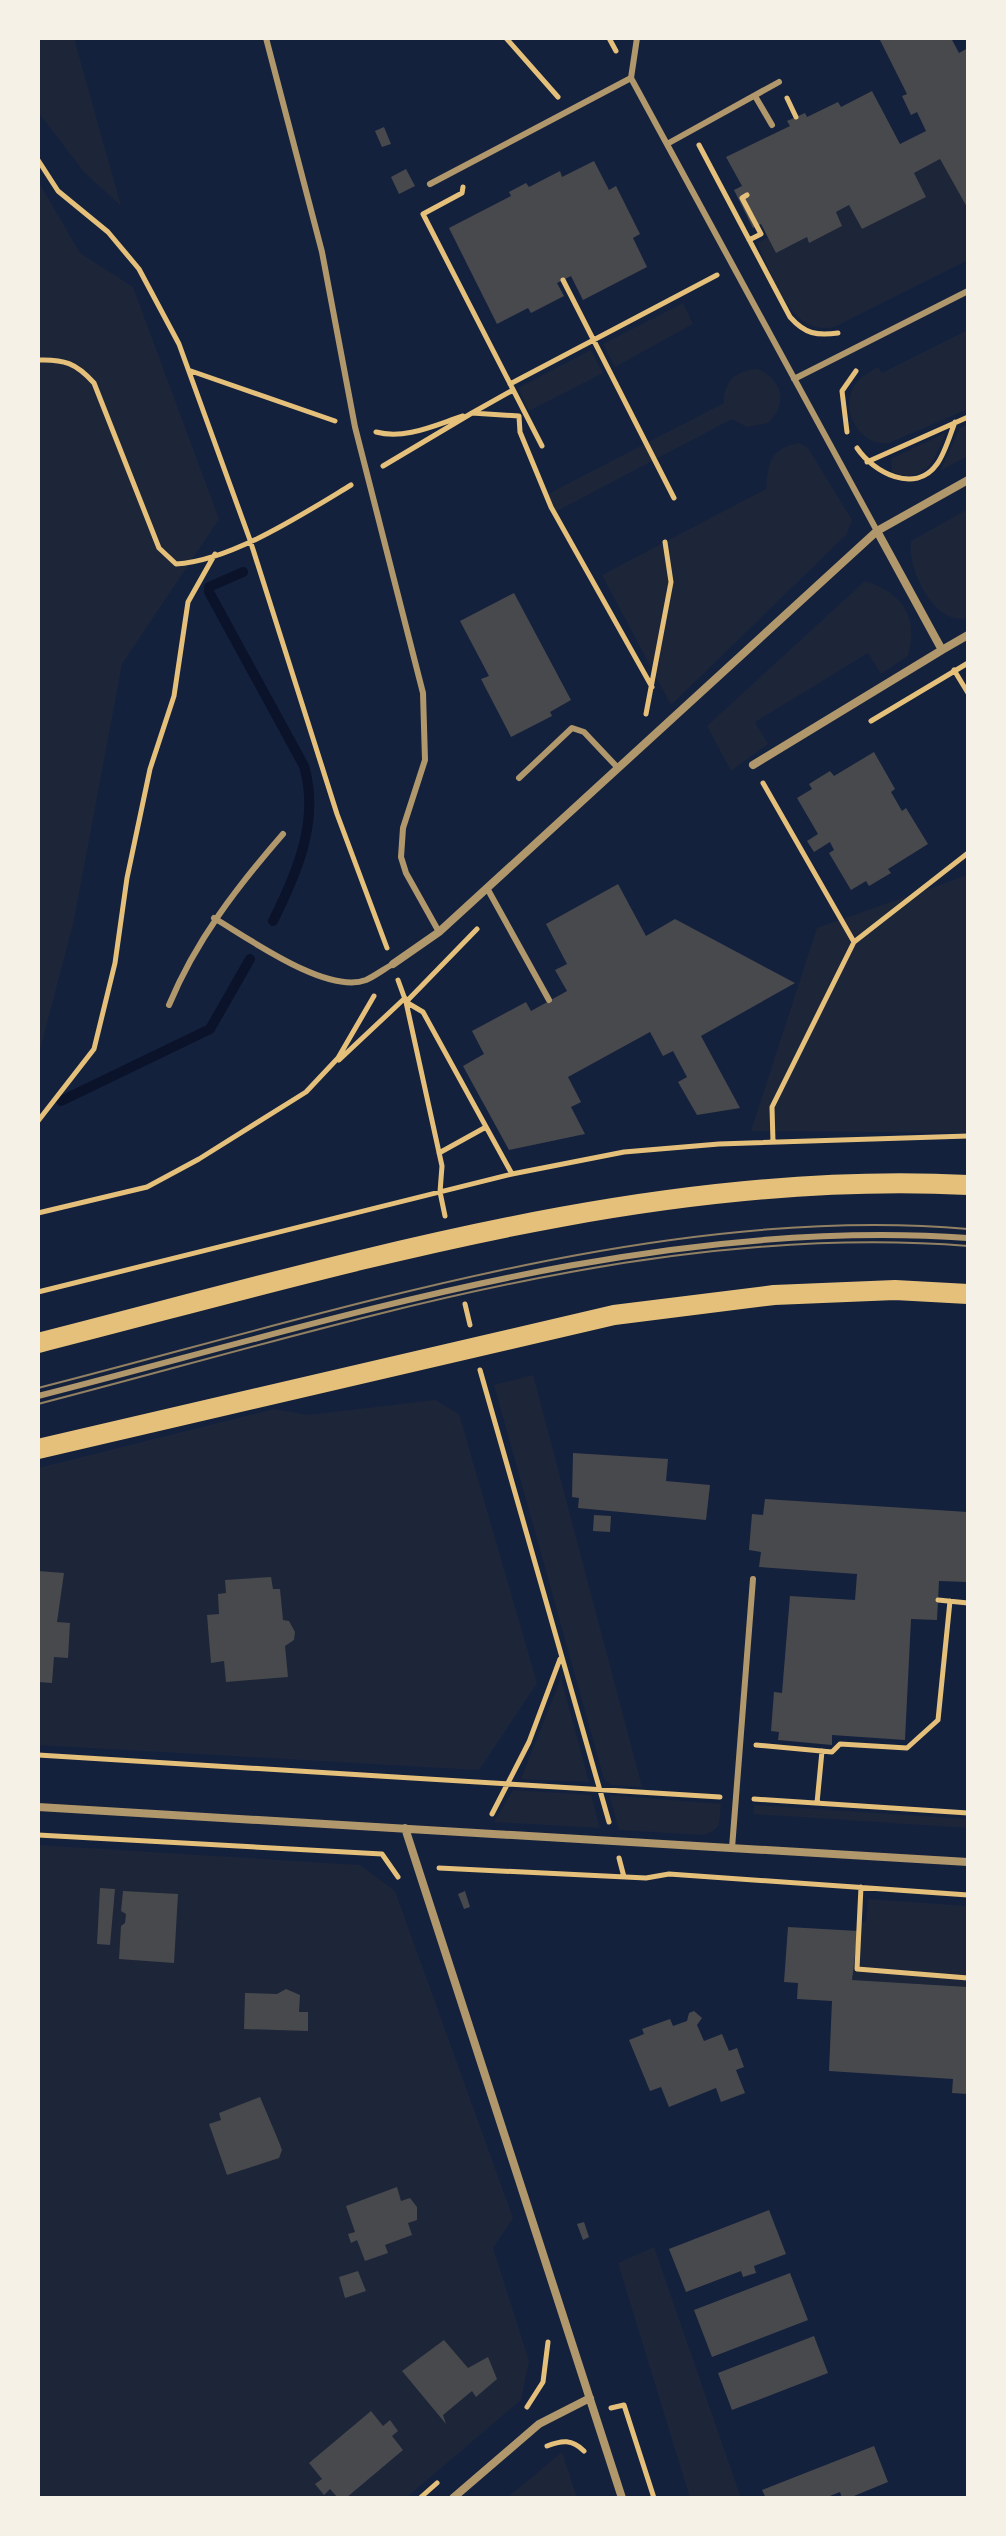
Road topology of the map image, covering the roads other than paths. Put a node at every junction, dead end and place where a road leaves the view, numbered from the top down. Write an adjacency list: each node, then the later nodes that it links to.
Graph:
1 (266, 38): 21 (lane)
2 (637, 38): 3 (lane)
3 (631, 78): 7 (lane); 8 (lane)
4 (779, 82): 5 (lane)
5 (755, 96): 6 (lane); 7 (lane)
6 (772, 125)
7 (667, 144): 10 (lane)
8 (430, 184)
9 (968, 291): 10 (lane)
10 (794, 379): 12 (lane)
11 (968, 480): 12 (street)
12 (877, 531): 14 (street); 16 (street)
13 (968, 635): 14 (street)
14 (942, 650): 15 (street)
15 (753, 765)
16 (618, 768): 17 (lane); 19 (street)
17 (519, 778)
18 (283, 834): 20 (lane)
19 (487, 888): 21 (street); 23 (lane)
20 (214, 918): 22 (lane); 24 (lane)
21 (439, 932): 22 (street)
22 (393, 964)
23 (549, 1000)
24 (169, 1005)
25 (968, 1185): 28 (main road)
26 (968, 1238): 29 (lane)
27 (968, 1294): 30 (main road)
28 (38, 1343)
29 (38, 1396)
30 (38, 1449)
31 (753, 1579): 34 (lane)
32 (38, 1807): 33 (street)
33 (405, 1828): 34 (street); 36 (street)
34 (732, 1848): 35 (street)
35 (968, 1862)
36 (590, 2398): 37 (street); 38 (street)
37 (453, 2498)
38 (622, 2498)

